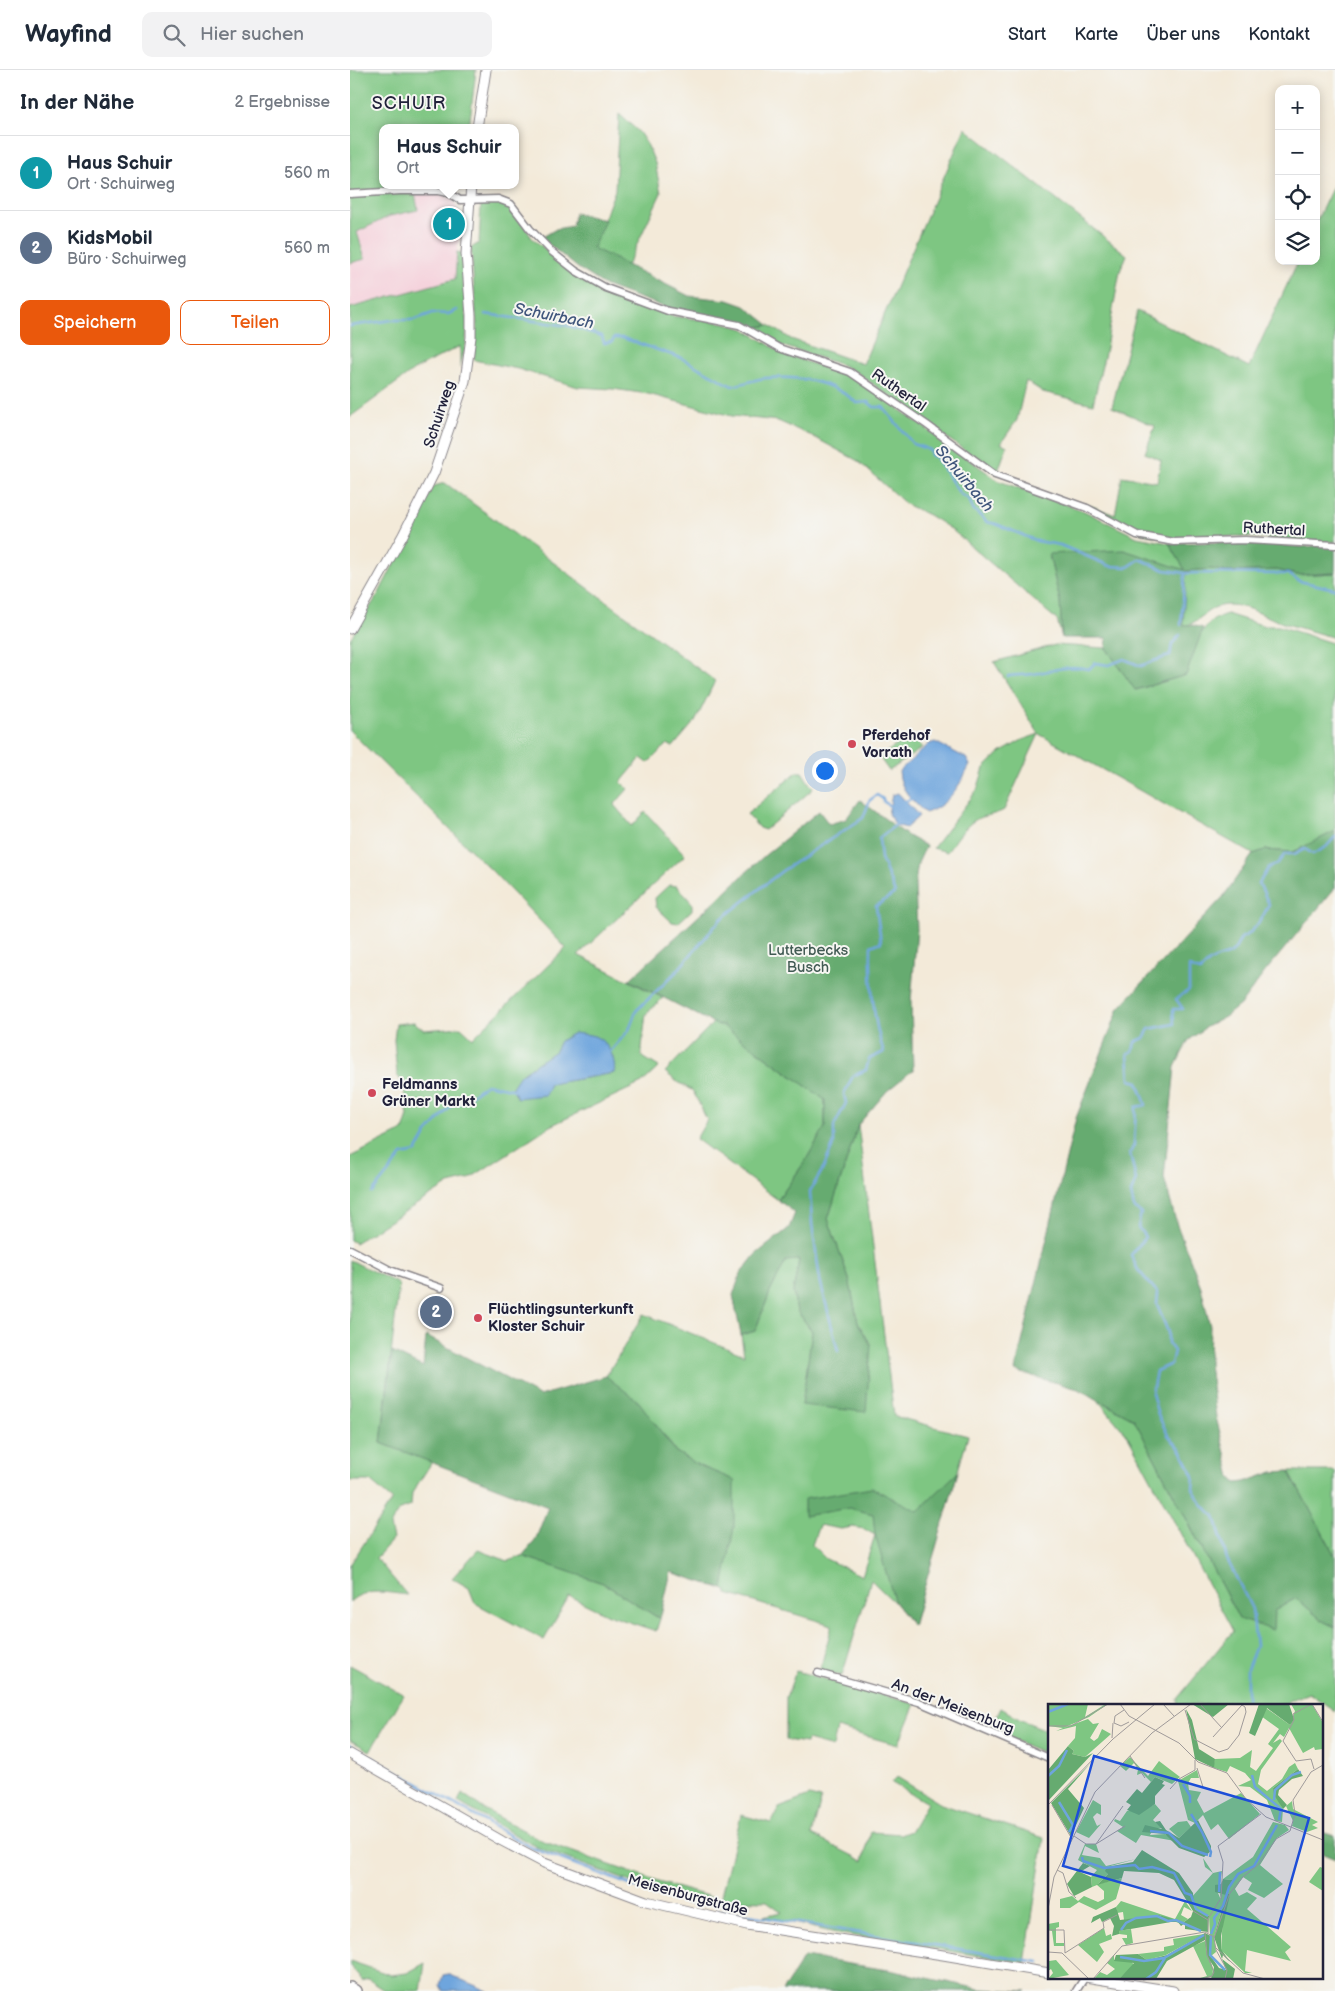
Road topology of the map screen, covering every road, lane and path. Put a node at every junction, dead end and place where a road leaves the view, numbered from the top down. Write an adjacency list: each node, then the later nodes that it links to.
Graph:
1 (486, 70): 2 (main road)
2 (478, 124)
3 (471, 189): 5 (main road, Schuirweg)
4 (350, 194): 5 (street)
5 (470, 201): 6 (street, Ruthertal); 7 (main road, Schuirweg)
6 (1335, 546)
7 (350, 629)
8 (350, 1249): 9 (street)
9 (441, 1288)
10 (818, 1673): 12 (street, An der Meisenburg)
11 (350, 1754): 13 (main road, Meisenburgstraße)
12 (1048, 1758)
13 (1048, 1973)
14 (1084, 1978): 18 (street)
15 (1091, 1978): 19 (main road)
16 (350, 1988): 17 (highway)
17 (356, 1991)
18 (1076, 1991)
19 (1173, 1991)

